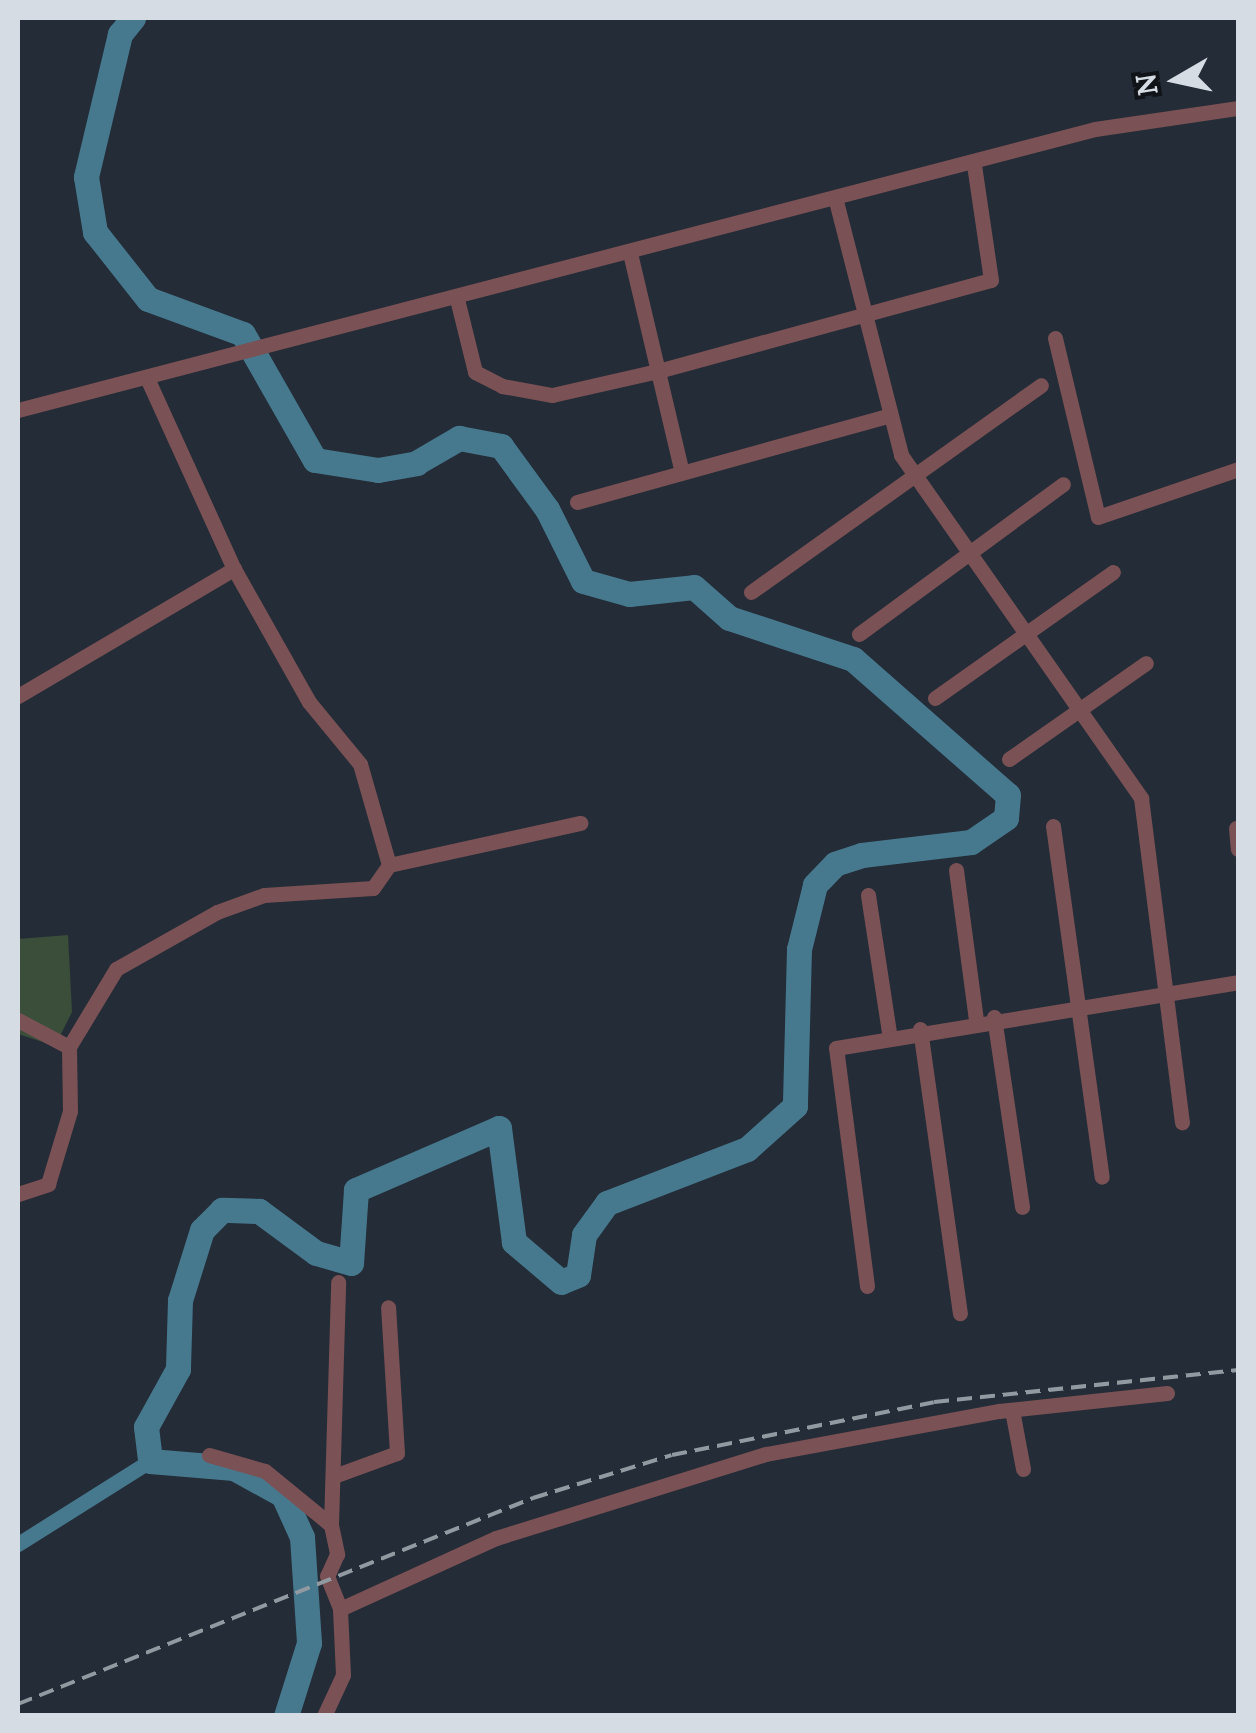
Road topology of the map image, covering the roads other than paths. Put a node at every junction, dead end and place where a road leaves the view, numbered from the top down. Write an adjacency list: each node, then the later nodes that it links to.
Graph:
1 (1238, 108): 2 (street)
2 (974, 165): 3 (street); 6 (street)
3 (836, 201): 4 (street); 6 (street)
4 (630, 254): 5 (street); 8 (street)
5 (457, 299): 8 (street); 9 (street)
6 (864, 314): 8 (street); 12 (street)
7 (1056, 338): 14 (street)
8 (658, 371): 13 (street)
9 (148, 380): 11 (street); 19 (street)
10 (1041, 386): 15 (street)
11 (18, 410)
12 (888, 416): 13 (street); 15 (street)
13 (681, 468): 17 (street)
14 (1238, 469)
15 (916, 476): 18 (street); 21 (street)
16 (1063, 484): 18 (street)
17 (577, 502)
18 (973, 555): 22 (street); 23 (street)
19 (234, 569): 25 (street); 33 (street)
20 (1113, 572): 22 (street)
21 (751, 592)
22 (1031, 632): 26 (street); 27 (street)
23 (859, 634)
24 (1146, 663): 27 (street)
25 (18, 696)
26 (935, 698)
27 (1083, 711): 28 (street); 37 (street)
28 (1009, 759)
29 (580, 822): 33 (street)
30 (1053, 826): 38 (street)
31 (1236, 828): 32 (street)
32 (1238, 848)
33 (389, 865): 44 (street)
34 (956, 870): 41 (street)
35 (868, 895): 43 (street)
36 (1238, 982): 37 (street)
37 (1166, 996): 38 (street); 45 (street)
38 (1076, 1008): 39 (street); 46 (street)
39 (994, 1017): 41 (street); 48 (street)
40 (18, 1020): 44 (street)
41 (976, 1020): 42 (street)
42 (920, 1030): 43 (street); 52 (street)
43 (888, 1033): 50 (street)
44 (69, 1047): 47 (street)
45 (1182, 1122)
46 (1102, 1177)
47 (18, 1194)
48 (1022, 1207)
49 (338, 1282): 57 (street)
50 (867, 1286)
51 (388, 1307): 57 (street)
52 (960, 1314)
53 (1167, 1393): 54 (street)
54 (1012, 1410): 56 (street); 59 (street)
55 (209, 1455): 58 (street)
56 (1022, 1469)
57 (334, 1476): 58 (street)
58 (331, 1525): 59 (street)
59 (340, 1608): 60 (street)
60 (324, 1716)

